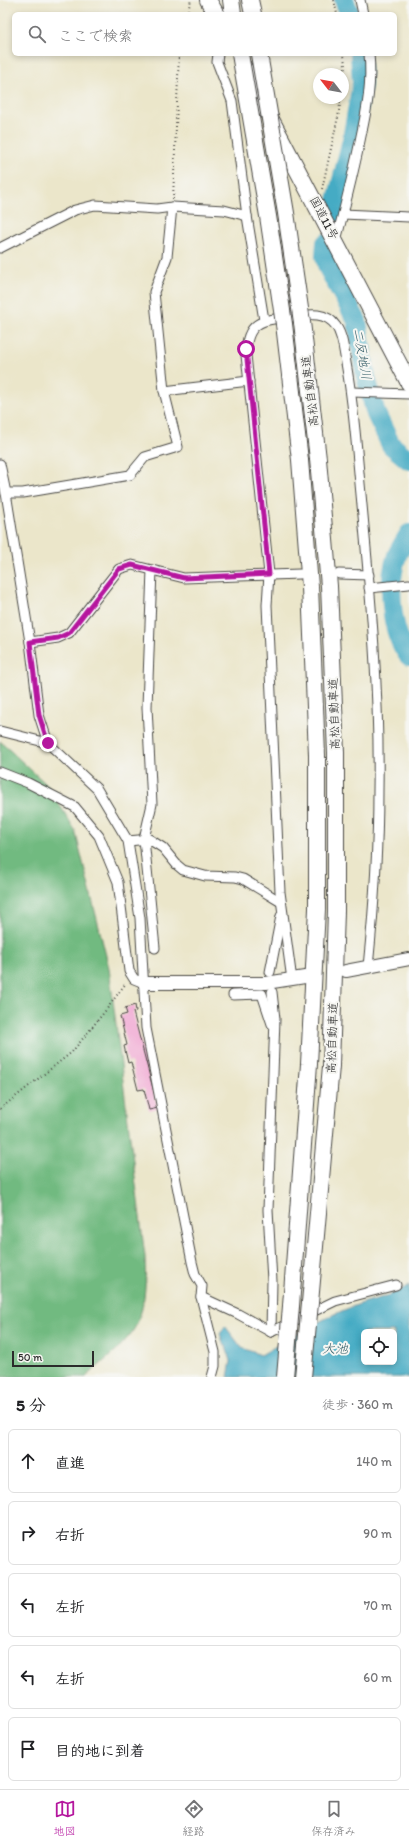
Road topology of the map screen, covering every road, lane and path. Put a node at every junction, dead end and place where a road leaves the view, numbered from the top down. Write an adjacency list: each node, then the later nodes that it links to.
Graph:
1 (190, 0): 8 (path)
2 (208, 0): 9 (highway)
3 (231, 0): 10 (highway)
4 (250, 0): 11 (highway)
5 (334, 0): 12 (path)
6 (360, 0): 13 (street)
7 (365, 0): 14 (street)
8 (187, 12)
9 (215, 12)
10 (233, 12)
11 (252, 12)
12 (337, 12)
13 (362, 12)
14 (362, 12)
15 (179, 56): 24 (path)
16 (218, 56): 27 (street)
17 (238, 56): 25 (highway, 国道11号)
18 (240, 56): 70 (highway, 高松自動車道, bridge)
19 (259, 56): 71 (highway, 高松自動車道, bridge)
20 (344, 56): 22 (path)
21 (369, 56): 26 (street)
22 (345, 68)
23 (340, 104): 25 (path)
24 (172, 207): 27 (street); 30 (street); 34 (street)
25 (318, 208): 29 (highway, 国道11号)
26 (343, 214): 28 (street); 29 (street)
27 (248, 216): 31 (street)
28 (409, 217)
29 (336, 241): 33 (highway, 国道11号)
30 (0, 248)
31 (264, 320): 32 (street); 35 (street)
32 (249, 381): 34 (street); 40 (street)
33 (409, 383)
34 (164, 391): 38 (street)
35 (352, 392): 36 (street); 43 (street)
36 (409, 394)
37 (0, 464): 38 (street)
38 (6, 493): 46 (street)
39 (152, 570): 40 (street); 46 (street); 50 (street)
40 (269, 574): 41 (street); 52 (street)
41 (300, 574)
42 (339, 574): 43 (street)
43 (369, 575): 45 (street)
44 (409, 584): 45 (street)
45 (369, 588): 55 (street)
46 (30, 642): 48 (street)
47 (0, 731): 48 (street)
48 (48, 743): 51 (street)
49 (0, 772): 58 (street)
50 (144, 840): 51 (street); 52 (street); 53 (street)
51 (128, 841): 61 (street)
52 (282, 905): 57 (street); 60 (street)
53 (155, 948)
54 (409, 959): 55 (street)
55 (368, 967): 56 (street)
56 (346, 971)
57 (270, 972)
58 (131, 976): 61 (street); 65 (path)
59 (305, 977): 60 (street)
60 (292, 980): 61 (street)
61 (144, 982): 67 (street)
62 (272, 992): 64 (street)
63 (233, 995): 64 (street)
64 (275, 1027): 68 (street)
65 (0, 1109)
66 (396, 1285): 68 (street)
67 (201, 1297): 68 (street); 69 (street)
68 (271, 1332)
69 (212, 1377)
70 (285, 1377)
71 (303, 1377)

